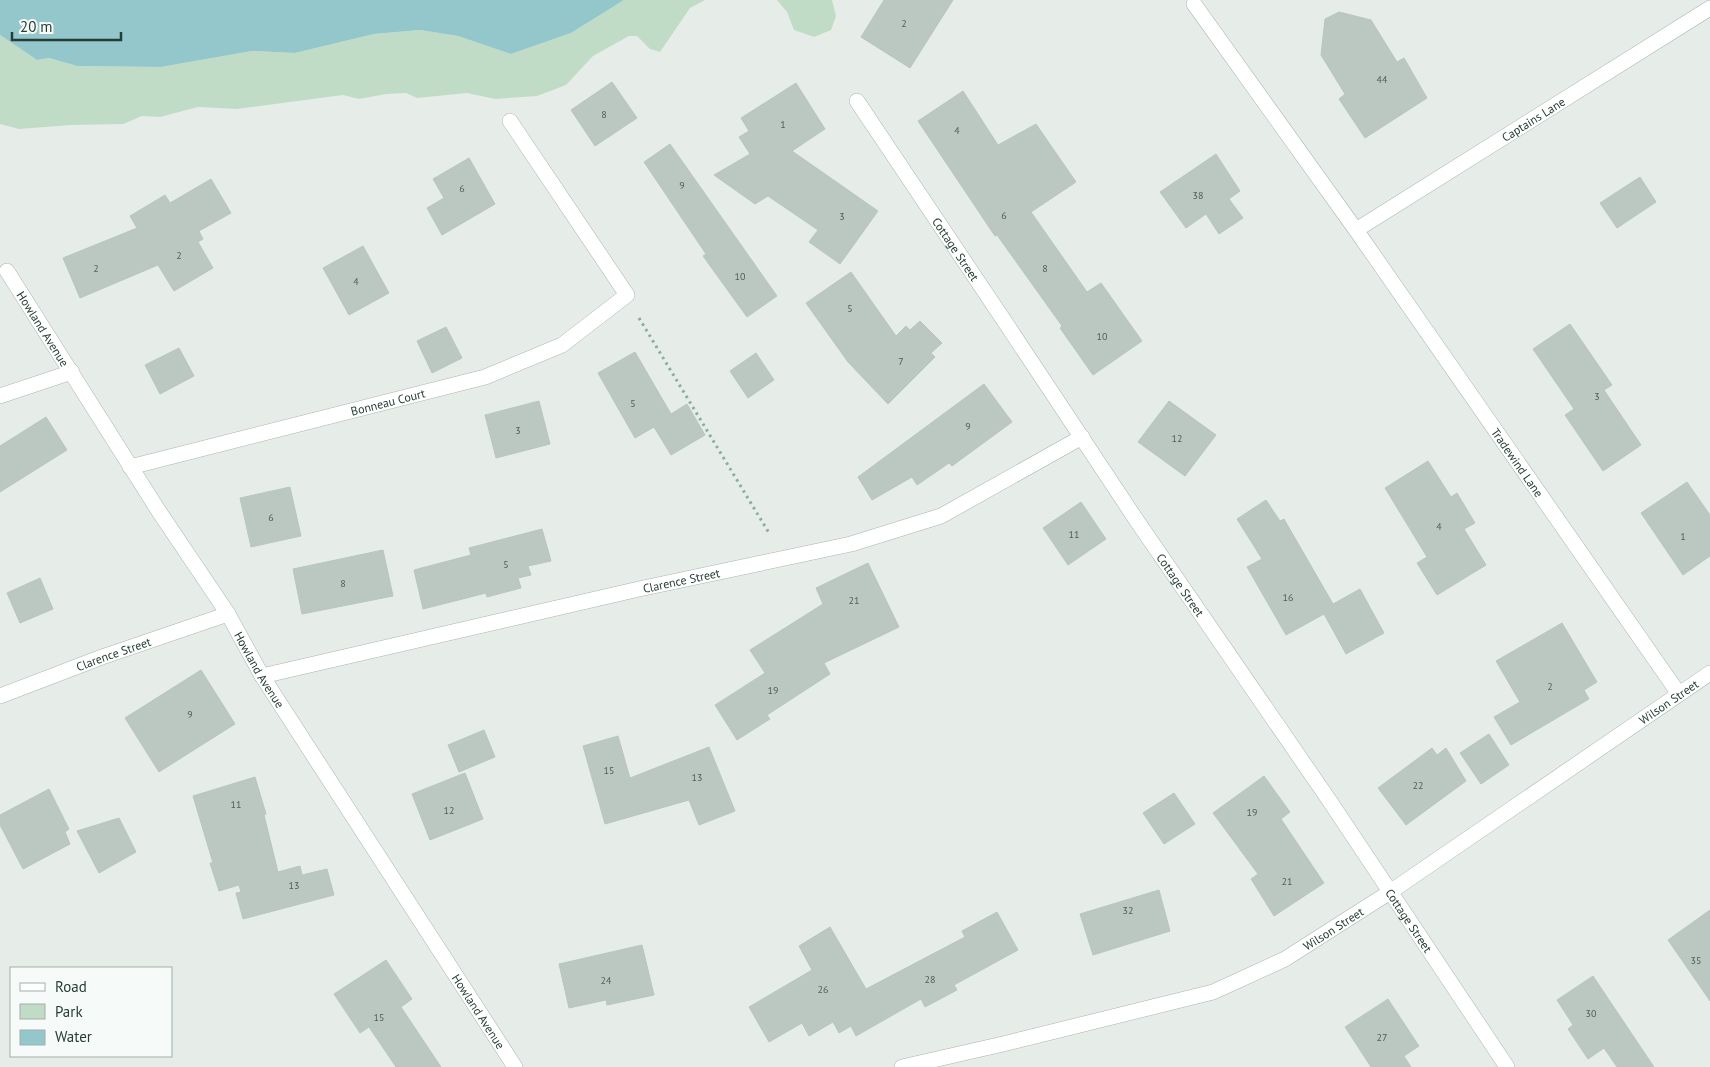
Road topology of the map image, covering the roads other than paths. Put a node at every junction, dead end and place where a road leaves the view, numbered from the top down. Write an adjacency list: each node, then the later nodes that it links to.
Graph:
1 (1194, 4): 5 (street, Tradewind Lane)
2 (1710, 8): 5 (street, Captains Lane)
3 (857, 101): 9 (street, Cottage Street)
4 (510, 121): 10 (street, Bonneau Court)
5 (1356, 230): 14 (street, Tradewind Lane)
6 (7, 270): 7 (street, Howland Avenue)
7 (72, 372): 8 (street); 10 (street, Howland Avenue)
8 (0, 396)
9 (1082, 437): 13 (street, Clarence Street); 16 (street, Cottage Street)
10 (130, 467): 11 (street, Howland Avenue)
11 (228, 614): 13 (street, Howland Avenue); 15 (street, Clarence Street)
12 (1710, 672): 14 (street, Wilson Street)
13 (262, 676): 17 (street, Howland Avenue)
14 (1679, 694): 16 (street, Wilson Street)
15 (0, 696)
16 (1390, 892): 18 (street, Wilson Street); 19 (street, Cottage Street)
17 (515, 1067)
18 (902, 1067)
19 (1507, 1067)

